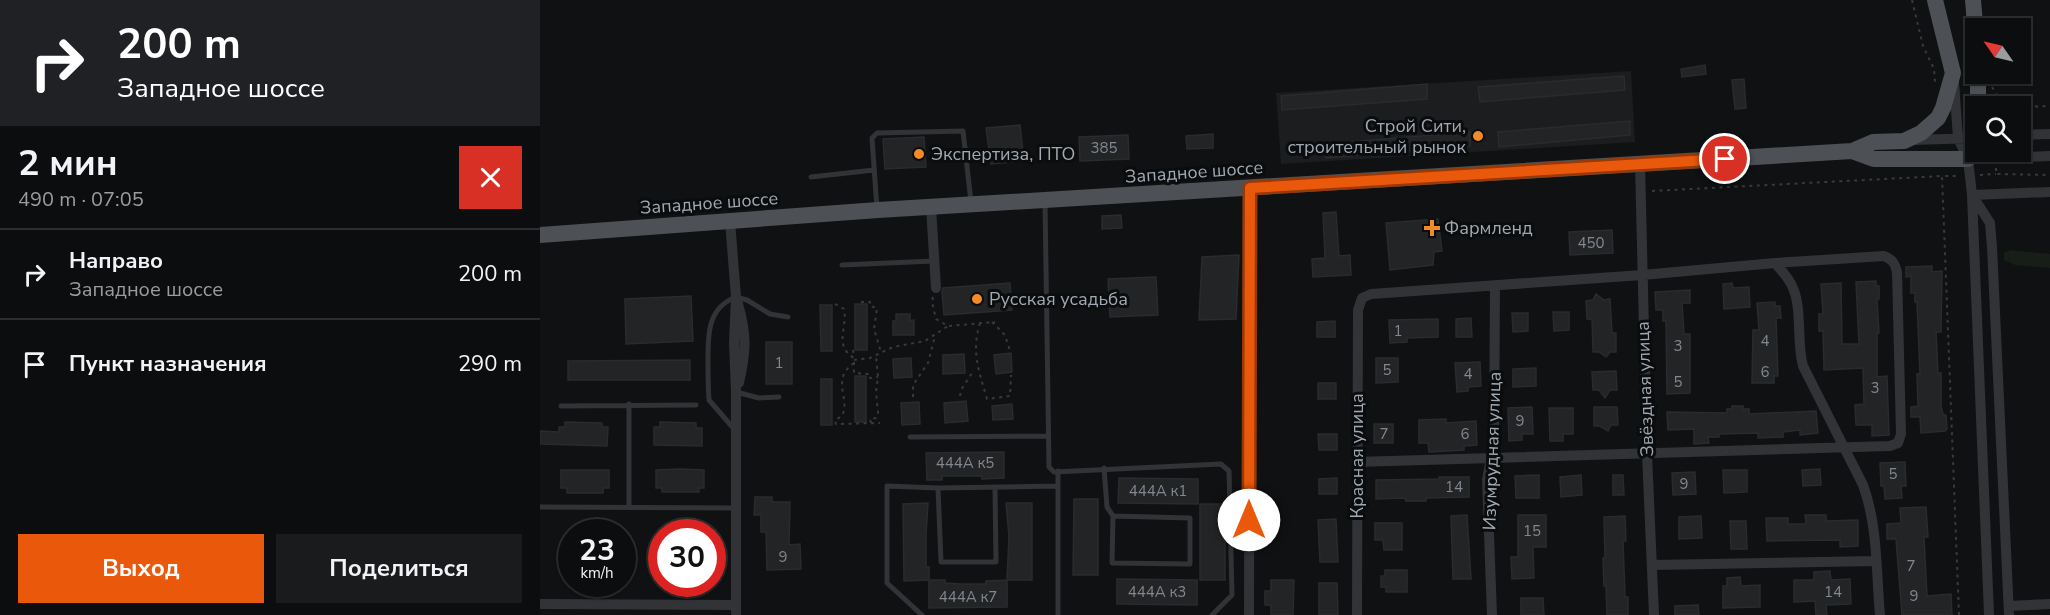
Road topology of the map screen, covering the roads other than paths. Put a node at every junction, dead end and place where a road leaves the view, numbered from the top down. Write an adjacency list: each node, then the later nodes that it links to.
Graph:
1 (1935, 0): 4 (main road)
2 (1973, 0): 3 (main road)
3 (1975, 18)
4 (1953, 73): 8 (street); 10 (main road)
5 (2031, 129): 6 (street)
6 (2050, 134): 7 (street)
7 (2031, 135)
8 (1958, 138): 9 (street, Западное шоссе); 10 (street, Западное шоссе); 15 (street)
9 (1965, 138)
10 (1904, 141): 11 (main road, Западное шоссе)
11 (1852, 151): 14 (main road, Западное шоссе); 15 (main road, Западное шоссе)
12 (2050, 156): 15 (street, Западное шоссе)
13 (1970, 162): 15 (main road)
14 (1640, 164): 18 (main road, Западное шоссе); 30 (street, Звёздная улица)
15 (1969, 167): 20 (street)
16 (874, 170): 17 (lane); 22 (lane); 24 (lane)
17 (811, 177)
18 (1250, 188): 21 (main road, Западное шоссе); 66 (street)
19 (2050, 192): 20 (street)
20 (1972, 195): 62 (street); 71 (street)
21 (1045, 201): 22 (main road, Западное шоссе); 41 (lane)
22 (971, 204): 23 (main road, Западное шоссе)
23 (931, 207): 24 (main road, Западное шоссе); 27 (street)
24 (878, 210): 25 (main road, Западное шоссе)
25 (730, 221): 26 (main road, Западное шоссе); 33 (street)
26 (540, 234)
27 (934, 261): 29 (lane); 32 (street)
28 (1775, 263): 30 (street); 43 (street); 43 (street)
29 (842, 265)
30 (1642, 275): 31 (street); 44 (street, Звёздная улица)
31 (1495, 286): 45 (street, Изумрудная улица); 46 (street, Красная улица)
32 (936, 288)
33 (736, 297): 34 (lane); 35 (street); 40 (lane)
34 (788, 317)
35 (736, 392): 36 (lane); 40 (street)
36 (779, 397)
37 (629, 405): 38 (lane); 39 (lane); 53 (lane)
38 (696, 405)
39 (561, 406)
40 (736, 431): 54 (street)
41 (1047, 436): 42 (lane); 48 (lane)
42 (910, 437)
43 (1844, 446): 44 (street); 56 (street)
44 (1647, 454): 45 (street); 57 (street, Звёздная улица)
45 (1491, 458): 46 (street); 68 (street, Изумрудная улица)
46 (1356, 462): 67 (street, Красная улица)
47 (1104, 468): 48 (lane); 55 (lane); 65 (lane)
48 (1058, 471): 49 (lane)
49 (1058, 486): 50 (lane); 64 (lane)
50 (995, 487): 51 (lane); 51 (lane)
51 (938, 488): 63 (lane)
52 (540, 507): 53 (lane)
53 (629, 507): 54 (lane)
54 (736, 508): 61 (street)
55 (1113, 516): 55 (lane)
56 (1876, 561): 57 (street); 70 (street)
57 (1652, 566): 69 (street, Звёздная улица)
58 (540, 604): 60 (street)
59 (2050, 604): 62 (street)
60 (623, 610): 61 (street)
61 (736, 610)
62 (2009, 611)
63 (922, 615)
64 (1058, 615)
65 (1212, 615)
66 (1249, 615)
67 (1357, 615)
68 (1492, 615)
69 (1654, 615)
70 (1880, 615)
71 (1989, 615)

